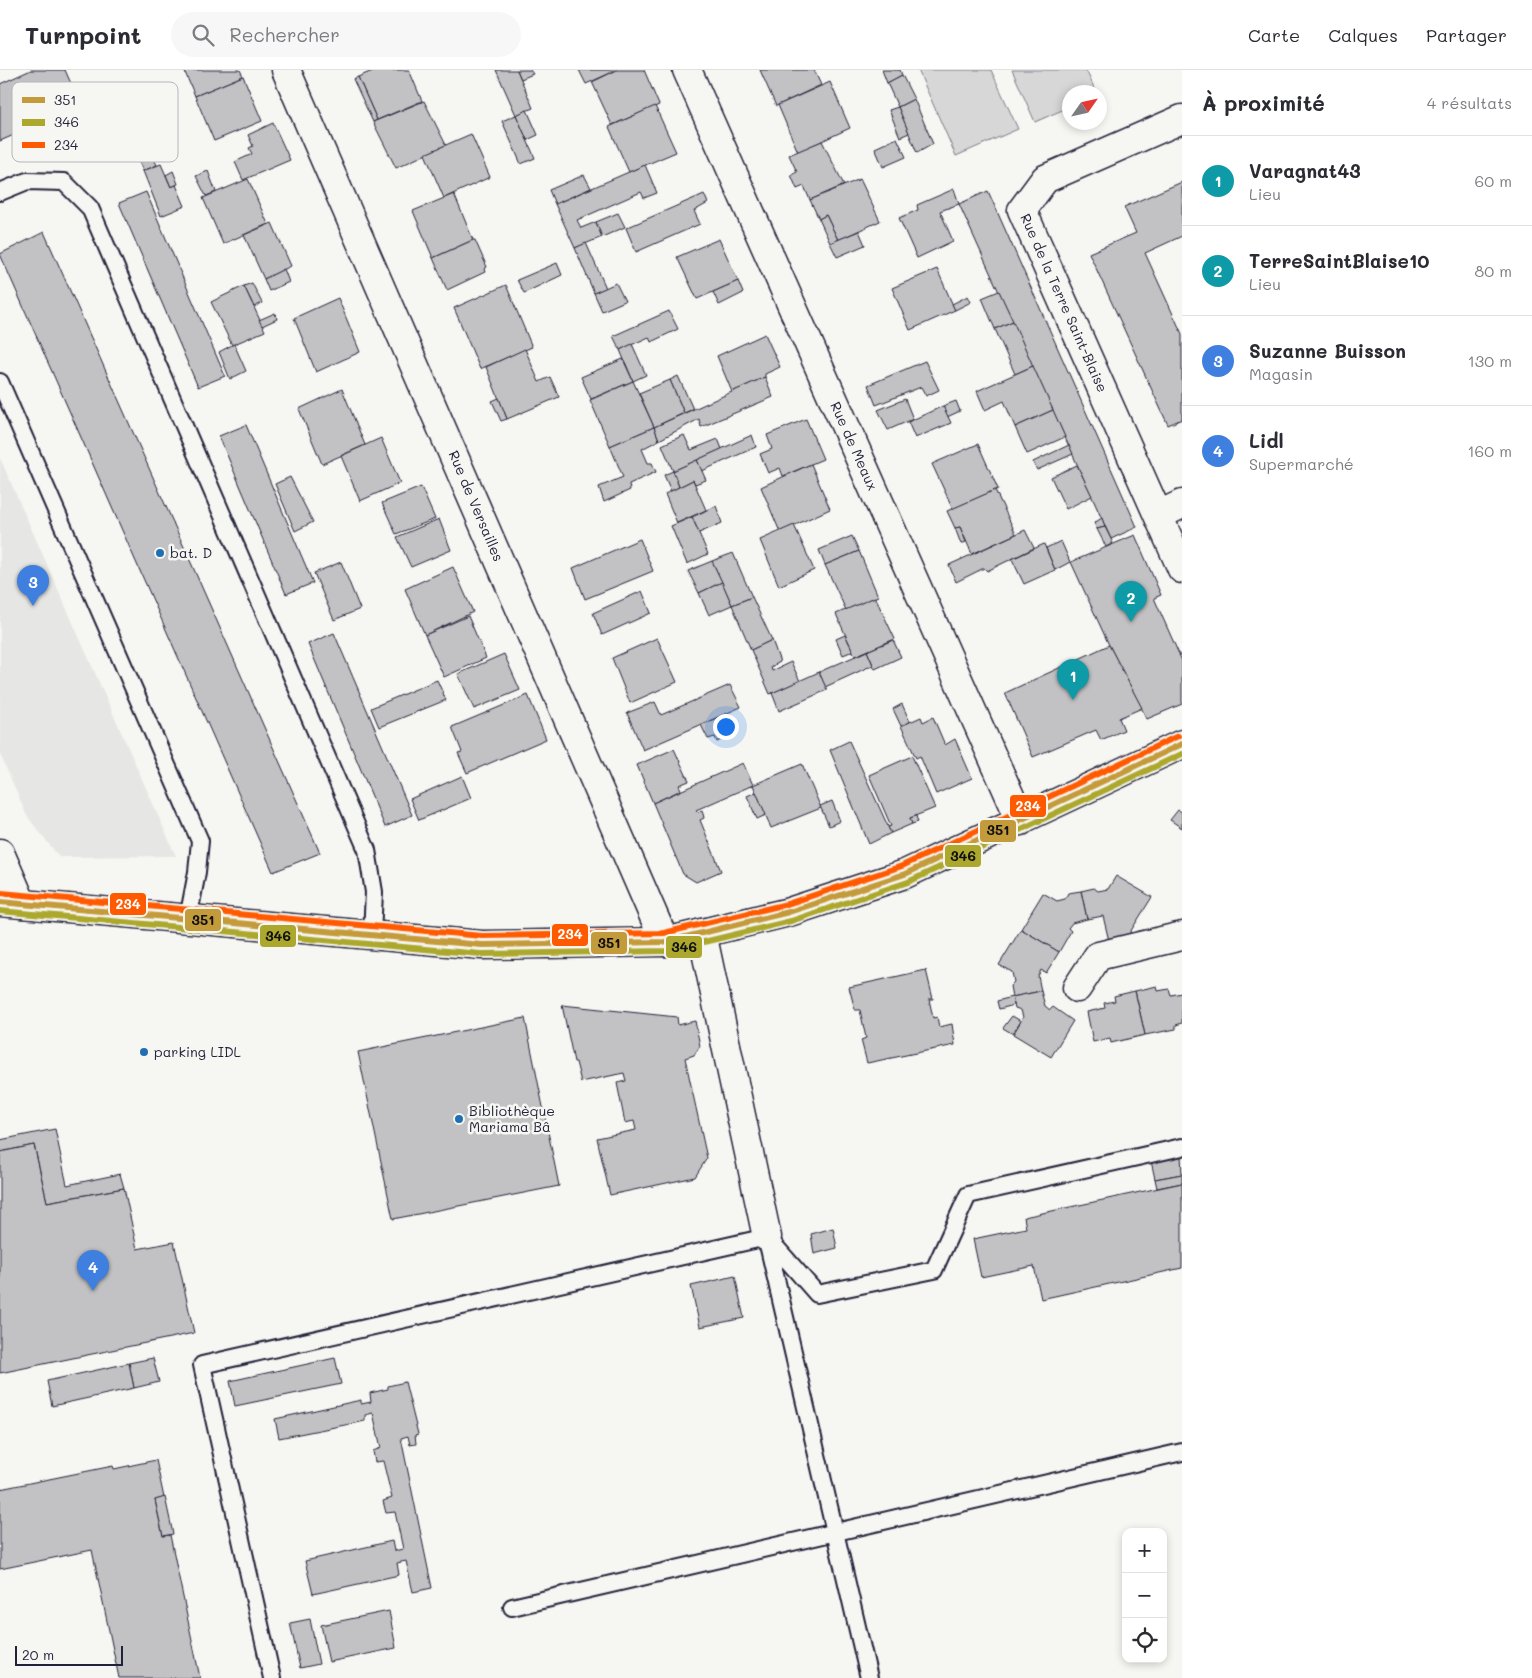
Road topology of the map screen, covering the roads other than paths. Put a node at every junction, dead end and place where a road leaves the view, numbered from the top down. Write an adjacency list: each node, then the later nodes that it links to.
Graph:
1 (286, 70): 16 (street, Rue de Versailles)
2 (687, 70): 9 (street, Rue de Meaux)
3 (1182, 119): 6 (street, Rue de la Terre Saint-Blaise)
4 (0, 192): 14 (lane)
5 (0, 382): 12 (lane)
6 (1170, 510): 7 (street, Rue de la Terre Saint-Blaise)
7 (1182, 569)
8 (1182, 744): 9 (street)
9 (1021, 821): 13 (street)
10 (0, 853): 11 (street)
11 (11, 903): 12 (street)
12 (188, 919): 14 (street)
13 (702, 933): 16 (street); 19 (street)
14 (372, 935): 16 (street)
15 (1182, 936): 17 (street)
16 (665, 942)
17 (1076, 988)
18 (1182, 1147): 19 (lane)
19 (767, 1237): 21 (lane); 23 (lane)
20 (1182, 1452): 21 (lane)
21 (835, 1532): 22 (lane); 24 (lane)
22 (512, 1607)
23 (272, 1678)
24 (869, 1678)

